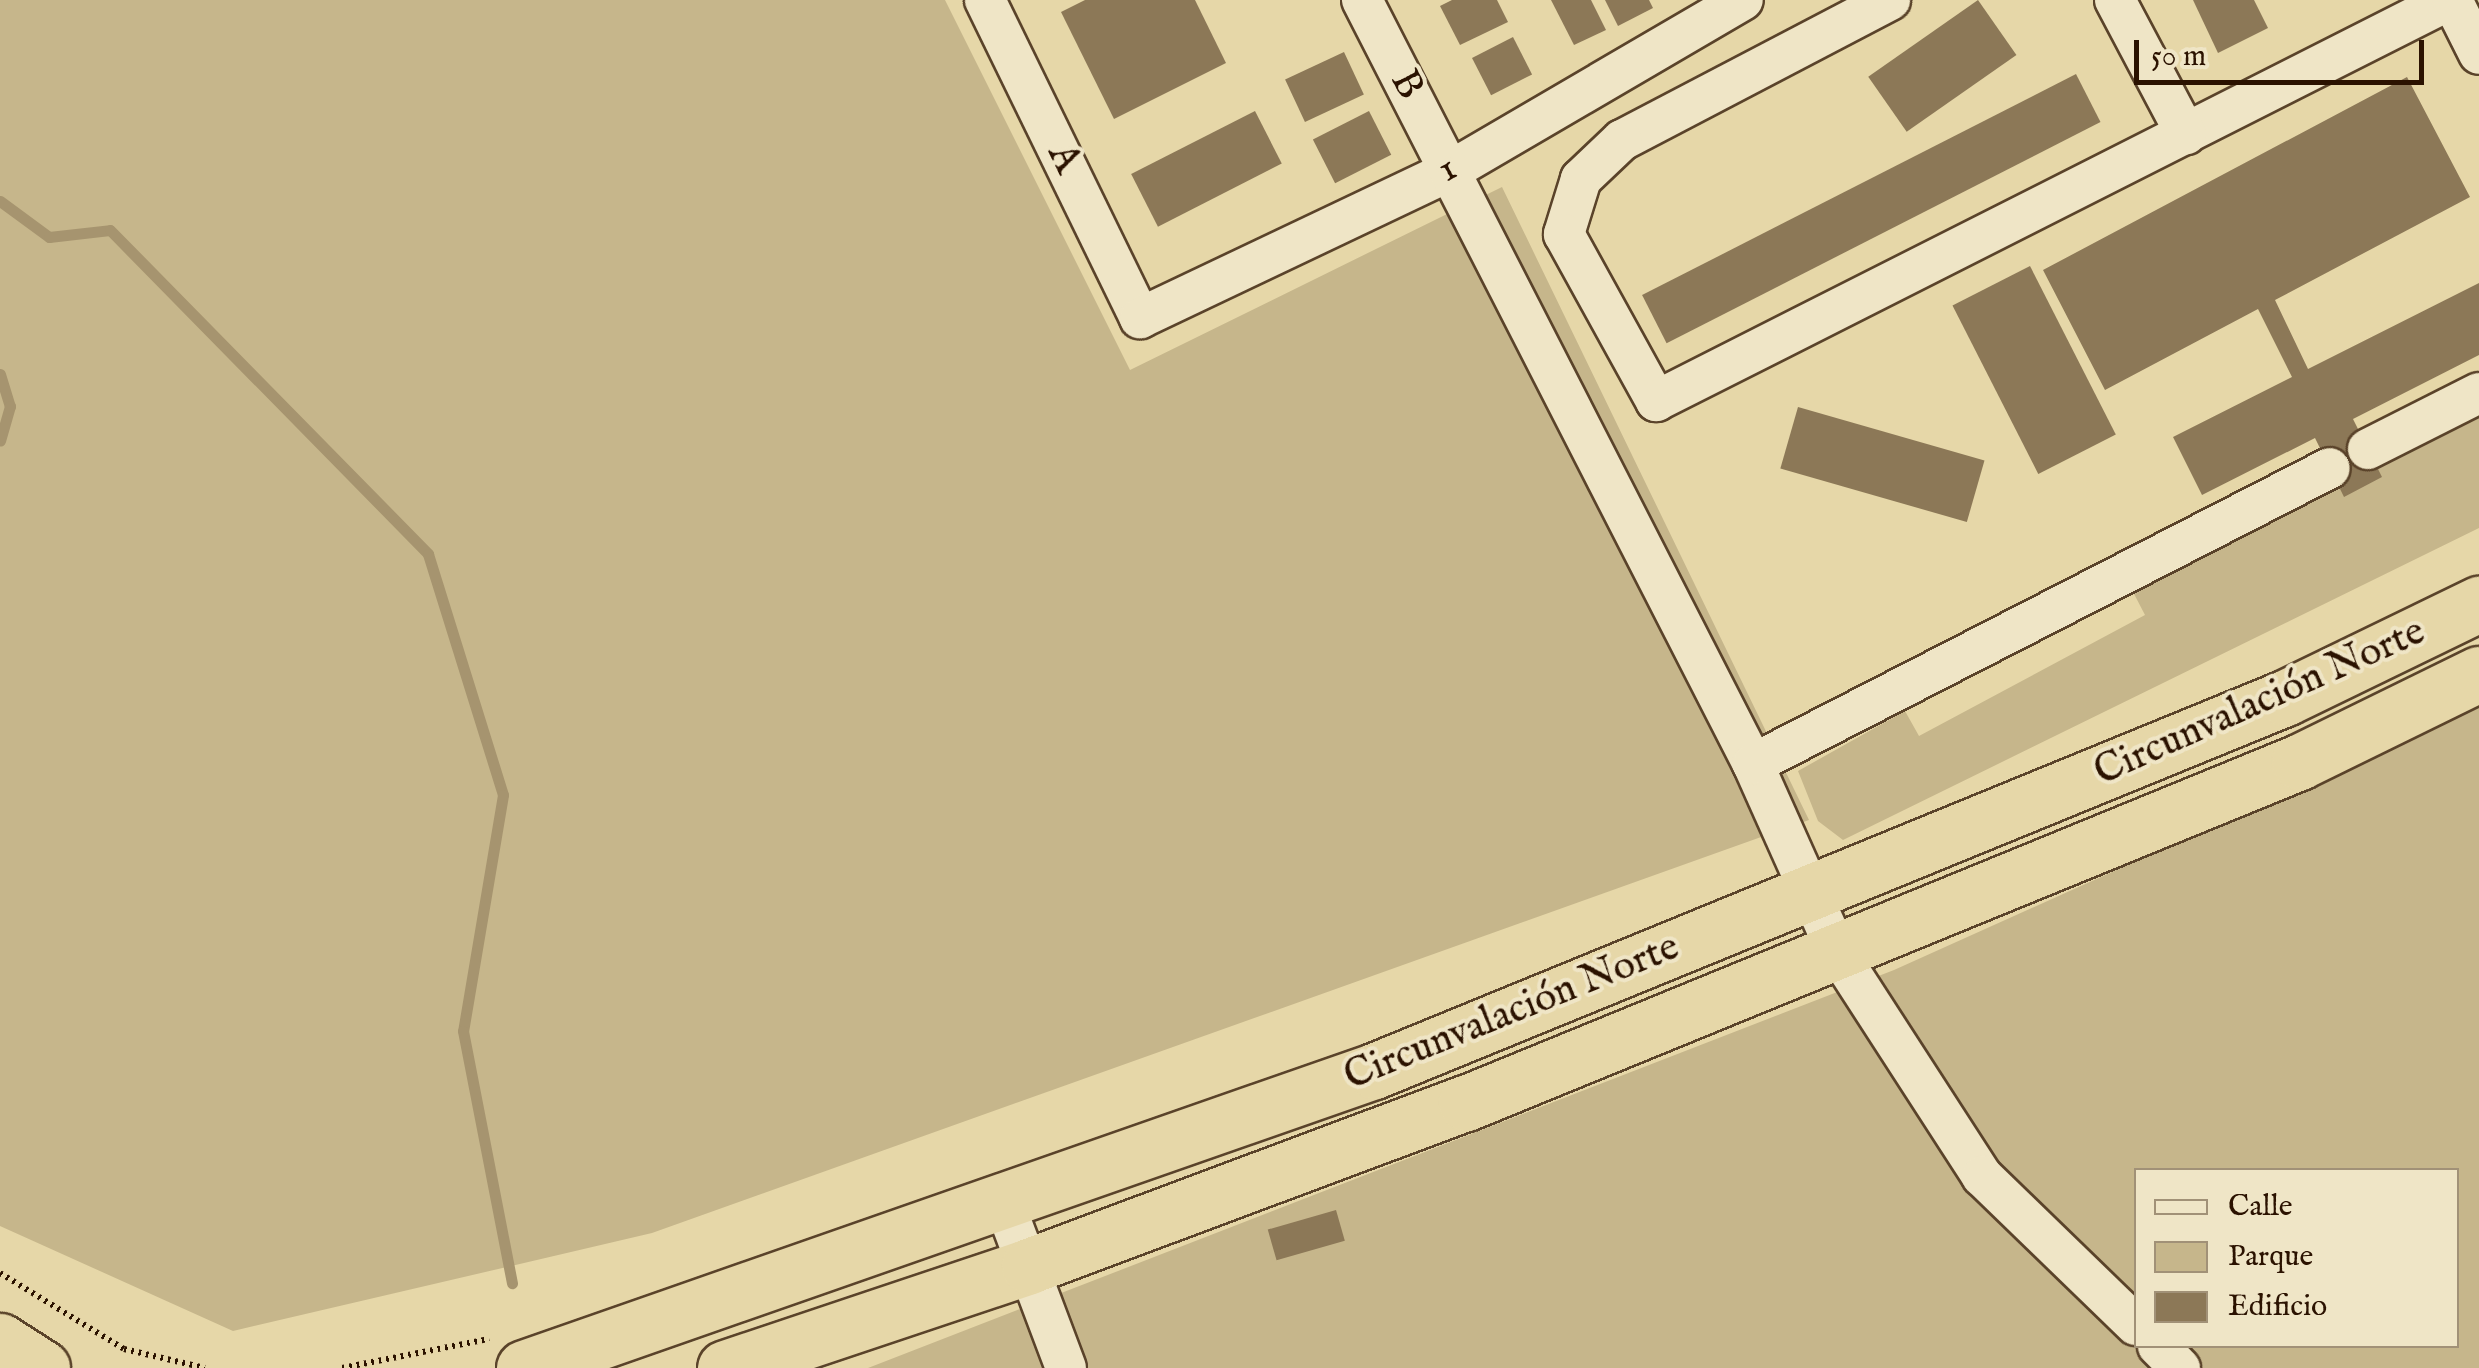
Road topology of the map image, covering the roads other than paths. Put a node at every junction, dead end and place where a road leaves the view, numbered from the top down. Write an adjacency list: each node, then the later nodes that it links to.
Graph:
1 (985, 0): 10 (street, A)
2 (1362, 0): 9 (street, B)
3 (1743, 0): 9 (street, 1)
4 (1890, 0): 8 (street)
5 (2115, 0): 8 (street)
6 (2456, 2): 7 (street); 8 (street)
7 (2479, 54)
8 (2186, 134)
9 (1450, 171): 10 (street, 1); 16 (street, B)
10 (1140, 318)
11 (2479, 392): 12 (street)
12 (2368, 449)
13 (2330, 468): 16 (street)
14 (2479, 604): 17 (highway, Circunvalación Norte)
15 (2479, 674): 18 (highway, Circunvalación Norte)
16 (1752, 764): 17 (street, B)
17 (1812, 894): 18 (street, B); 19 (highway, Circunvalación Norte)
18 (1837, 952): 20 (highway, Circunvalación Norte); 21 (street, B)
19 (1004, 1203): 20 (street); 23 (highway, Circunvalación Norte)
20 (1029, 1266): 24 (highway, Circunvalación Norte); 25 (street)
21 (2134, 1322)
22 (2160, 1348): 26 (street)
23 (524, 1368)
24 (725, 1368)
25 (1066, 1368)
26 (2180, 1368)

